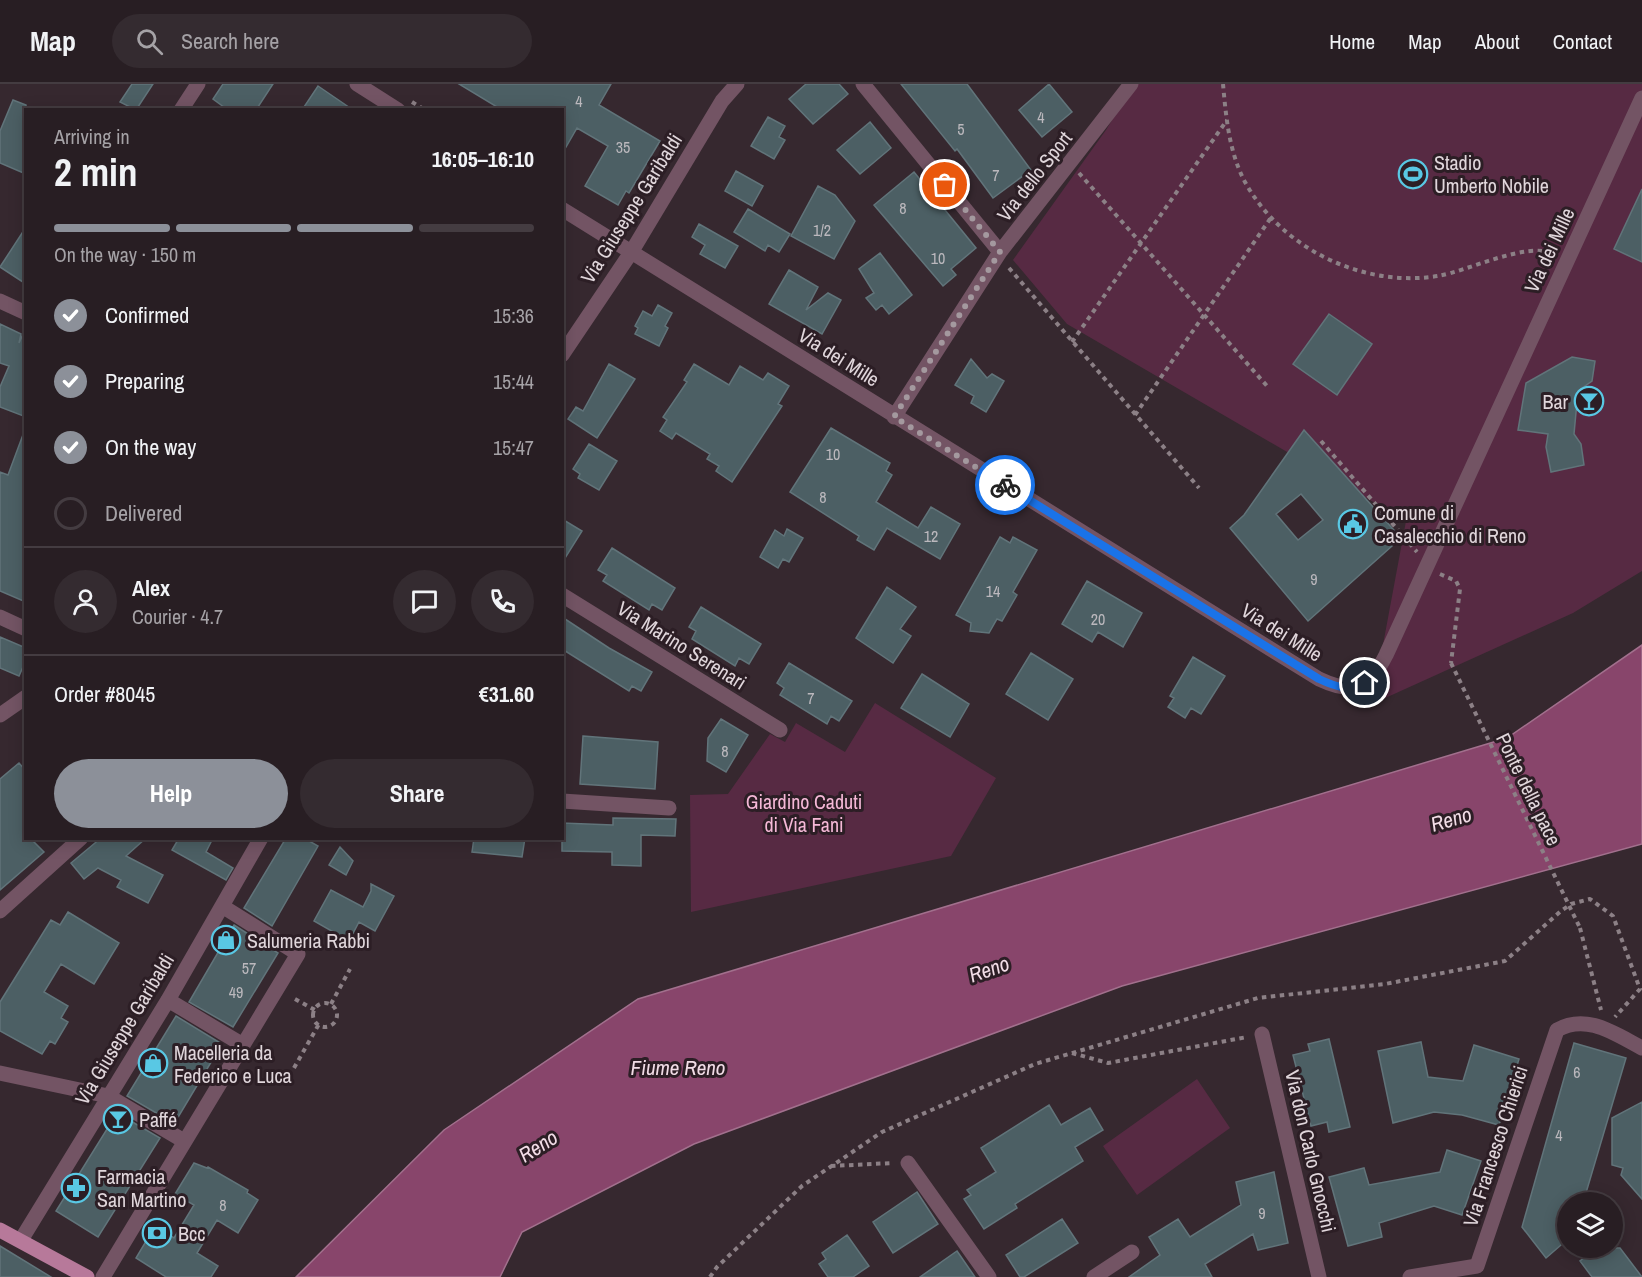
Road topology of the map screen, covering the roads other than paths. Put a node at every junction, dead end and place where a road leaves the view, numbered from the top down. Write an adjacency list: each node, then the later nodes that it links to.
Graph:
1 (198, 84): 8 (street)
2 (357, 84): 7 (street)
3 (737, 84): 10 (street, Via Giuseppe Garibaldi)
4 (863, 84): 11 (street)
5 (1131, 84): 11 (street, Via dello Sport)
6 (1642, 98): 15 (street, Via dei Mille)
7 (388, 107)
8 (182, 108)
9 (564, 210): 10 (street, Via dei Mille)
10 (632, 251): 14 (street, Via Giuseppe Garibaldi); 15 (street, Via dei Mille)
11 (1000, 252): 15 (street, Via dello Sport)
12 (0, 301): 13 (street)
13 (24, 312)
14 (564, 353)
15 (894, 417)
16 (564, 596): 21 (street, Via Marino Serenari)
17 (0, 617): 18 (street)
18 (24, 628)
19 (24, 698): 20 (street)
20 (0, 715)
21 (780, 730)
22 (564, 801): 23 (street)
23 (669, 808)
24 (79, 840): 27 (street)
25 (260, 840): 26 (street, Via Giuseppe Garibaldi)
26 (222, 906): 28 (street, Via Giuseppe Garibaldi); 30 (street)
27 (0, 911)
28 (168, 1000): 30 (street); 33 (street, Via Giuseppe Garibaldi)
29 (1262, 1034): 44 (street, Via don Carlo Gnocchi)
30 (243, 1046): 34 (street)
31 (1642, 1048): 39 (street, Via Francesco Chierici)
32 (0, 1073): 33 (street)
33 (108, 1096): 34 (street); 37 (street, Via Giuseppe Garibaldi)
34 (184, 1141): 41 (street)
35 (908, 1162): 42 (street)
36 (0, 1230): 37 (main road)
37 (21, 1240): 40 (main road)
38 (1132, 1252): 43 (street)
39 (1481, 1271): 45 (street)
40 (87, 1277)
41 (103, 1277)
42 (989, 1277)
43 (1094, 1277)
44 (1319, 1277)
45 (1410, 1277)

